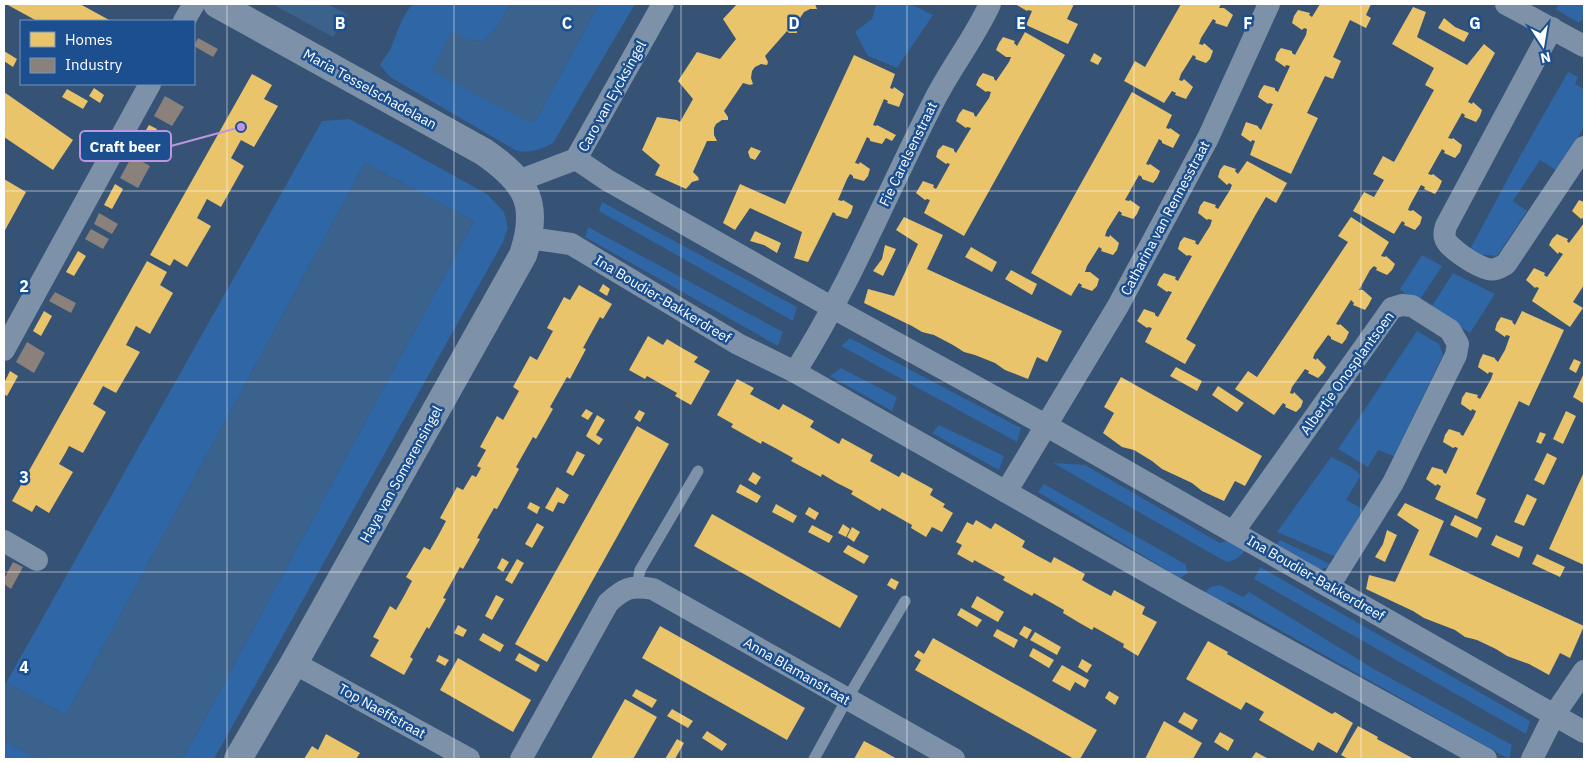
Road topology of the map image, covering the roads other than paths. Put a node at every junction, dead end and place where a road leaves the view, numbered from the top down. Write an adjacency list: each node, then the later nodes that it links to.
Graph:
1 (194, 4): 7 (street)
2 (217, 4): 13 (street, Maria Tesselschadelaan)
3 (663, 4): 12 (street, Caro van Eycksingel)
4 (990, 4): 15 (street, Fie Carelsenstraat)
5 (1269, 4): 18 (street, Catharina van Rennesstraat)
6 (1506, 4): 8 (street)
7 (185, 20)
8 (1552, 28): 9 (street); 11 (street)
9 (1584, 46)
10 (149, 85): 16 (street)
11 (1584, 146)
12 (576, 159): 13 (street, Caro van Eycksingel); 15 (street, Ina Boudier-Bakkerdreef)
13 (518, 181): 14 (street, Haya van Somerensingel)
14 (529, 238): 17 (street, Ina Boudier-Bakkerdreef); 27 (street, Haya van Somerensingel)
15 (833, 308): 17 (street); 18 (street, Ina Boudier-Bakkerdreef)
16 (4, 350)
17 (795, 372): 20 (street, Ina Boudier-Bakkerdreef)
18 (1047, 426): 20 (street); 21 (street, Ina Boudier-Bakkerdreef)
19 (698, 471): 24 (lane)
20 (1006, 492): 37 (street, Ina Boudier-Bakkerdreef)
21 (1234, 531): 25 (street, Ina Boudier-Bakkerdreef); 25 (street, Albertje Onosplantsoen)
22 (4, 541): 23 (street)
23 (37, 560)
24 (638, 586): 29 (street, Anna Blamanstraat); 34 (street)
25 (1329, 586): 30 (street, Ina Boudier-Bakkerdreef)
26 (905, 601): 29 (lane)
27 (294, 663): 32 (street, Haya van Somerensingel); 33 (street, Top Naeffstraat)
28 (1584, 671): 30 (street)
29 (847, 699): 35 (lane); 36 (street, Anna Blamanstraat)
30 (1554, 715): 31 (street, Ina Boudier-Bakkerdreef); 38 (street)
31 (1584, 732)
32 (238, 759)
33 (469, 759)
34 (521, 759)
35 (814, 759)
36 (954, 759)
37 (1486, 759)
38 (1532, 759)

